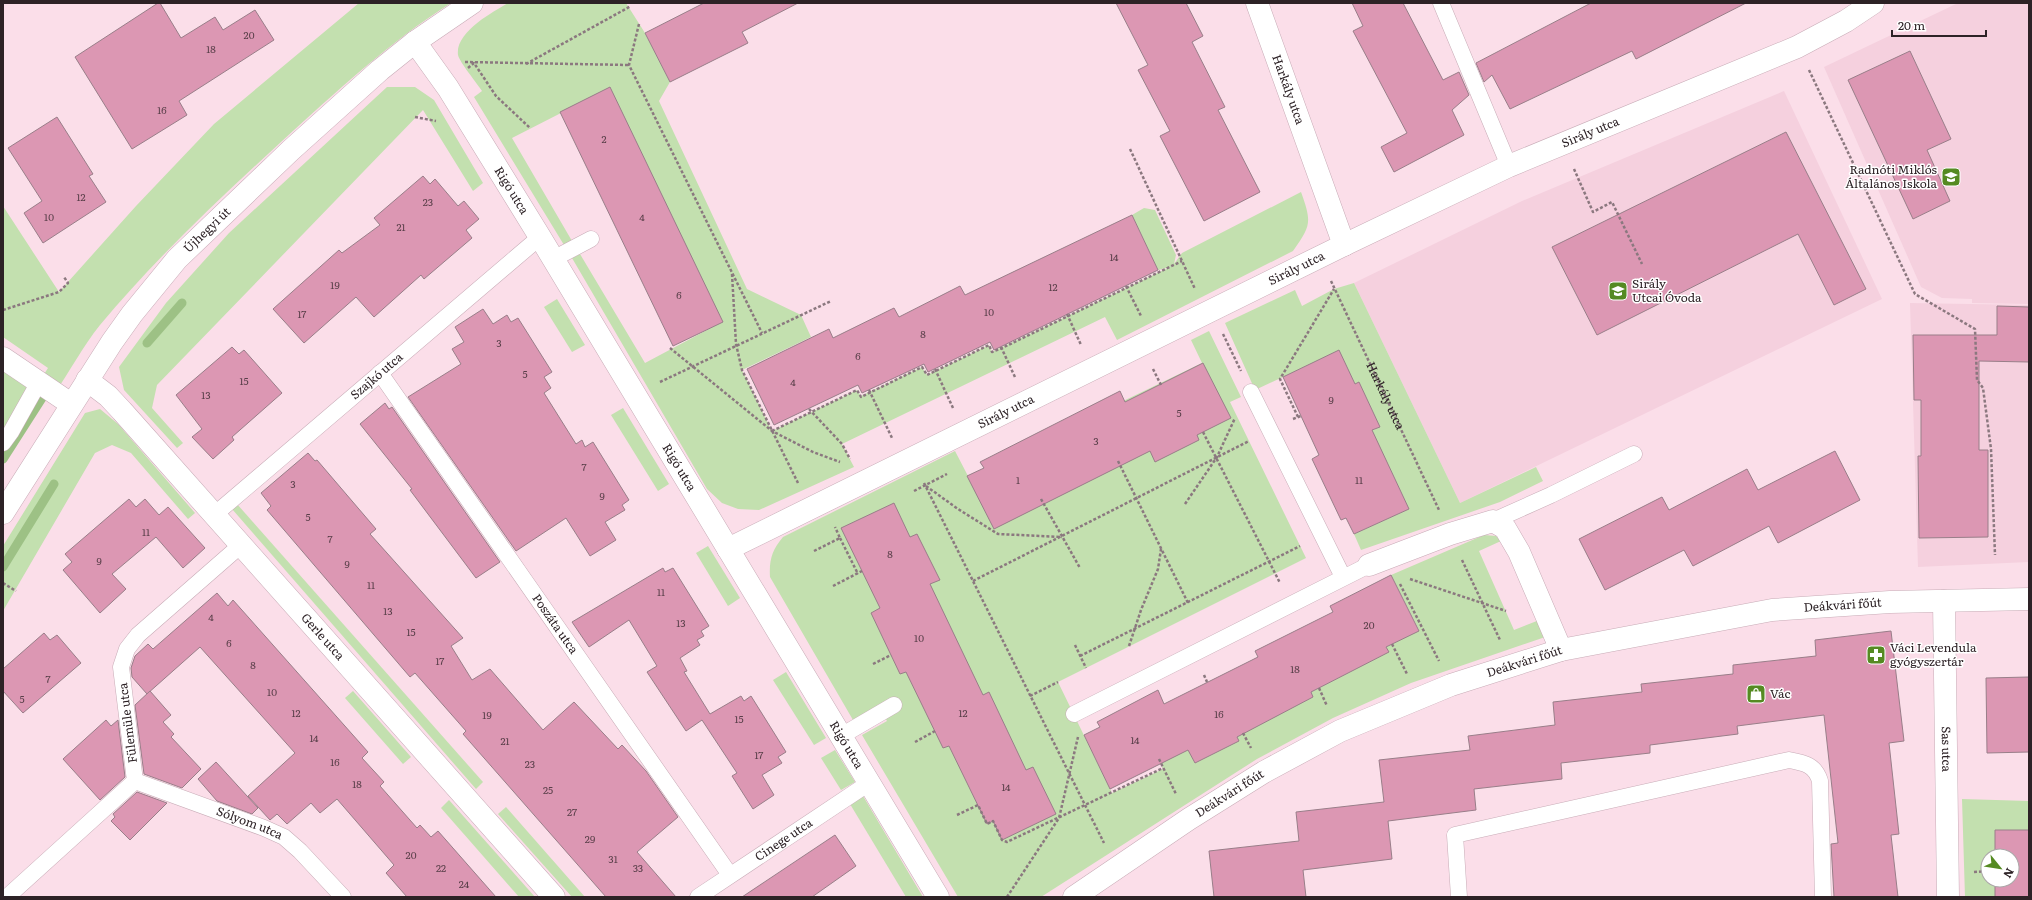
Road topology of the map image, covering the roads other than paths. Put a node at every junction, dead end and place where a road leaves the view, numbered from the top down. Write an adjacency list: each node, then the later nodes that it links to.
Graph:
1 (472, 3): 5 (street, Újhegyi út)
2 (1257, 3): 9 (street, Harkály utca)
3 (1441, 3): 6 (lane)
4 (1873, 3): 6 (street, Sirály utca)
5 (415, 42): 7 (street, Rigó utca); 13 (street, Újhegyi út)
6 (1509, 166): 9 (street, Sirály utca)
7 (540, 236): 10 (street, Rigó utca); 12 (lane, Szajkó utca)
8 (591, 238): 10 (lane)
9 (1344, 245): 23 (street, Sirály utca)
10 (553, 259): 23 (street, Rigó utca)
11 (3, 358): 14 (street)
12 (380, 373): 20 (lane, Szajkó utca); 34 (lane, Poszáta utca)
13 (87, 380): 16 (street, Újhegyi út); 20 (street, Gerle utca)
14 (39, 382): 16 (street); 17 (lane)
15 (1251, 392): 25 (lane)
16 (71, 404): 19 (street, Újhegyi út)
17 (3, 443)
18 (1634, 454): 21 (lane)
19 (3, 513)
20 (214, 515): 22 (street, Gerle utca)
21 (1493, 521): 24 (street); 28 (street)
22 (241, 545): 32 (lane, Fülemüle utca); 37 (street, Gerle utca)
23 (728, 549): 31 (street, Rigó utca)
24 (1383, 565): 25 (lane)
25 (1343, 577): 30 (lane)
26 (2029, 599): 27 (street, Deákvári főút)
27 (1944, 601): 28 (street, Deákvári főút); 43 (street, Sas utca)
28 (1561, 650): 40 (street, Deákvári főút)
29 (894, 706): 31 (lane)
30 (1074, 714)
31 (841, 736): 33 (street, Rigó utca)
32 (135, 781): 35 (lane, Fülemüle utca); 36 (lane, Sólyom utca)
33 (869, 783): 34 (lane, Cinege utca); 39 (street, Rigó utca)
34 (730, 875): 38 (lane, Cinege utca)
35 (7, 897)
36 (343, 897)
37 (554, 897)
38 (698, 897)
39 (938, 897)
40 (1074, 897)
41 (1459, 897): 42 (lane)
42 (1823, 897)
43 (1948, 897)

